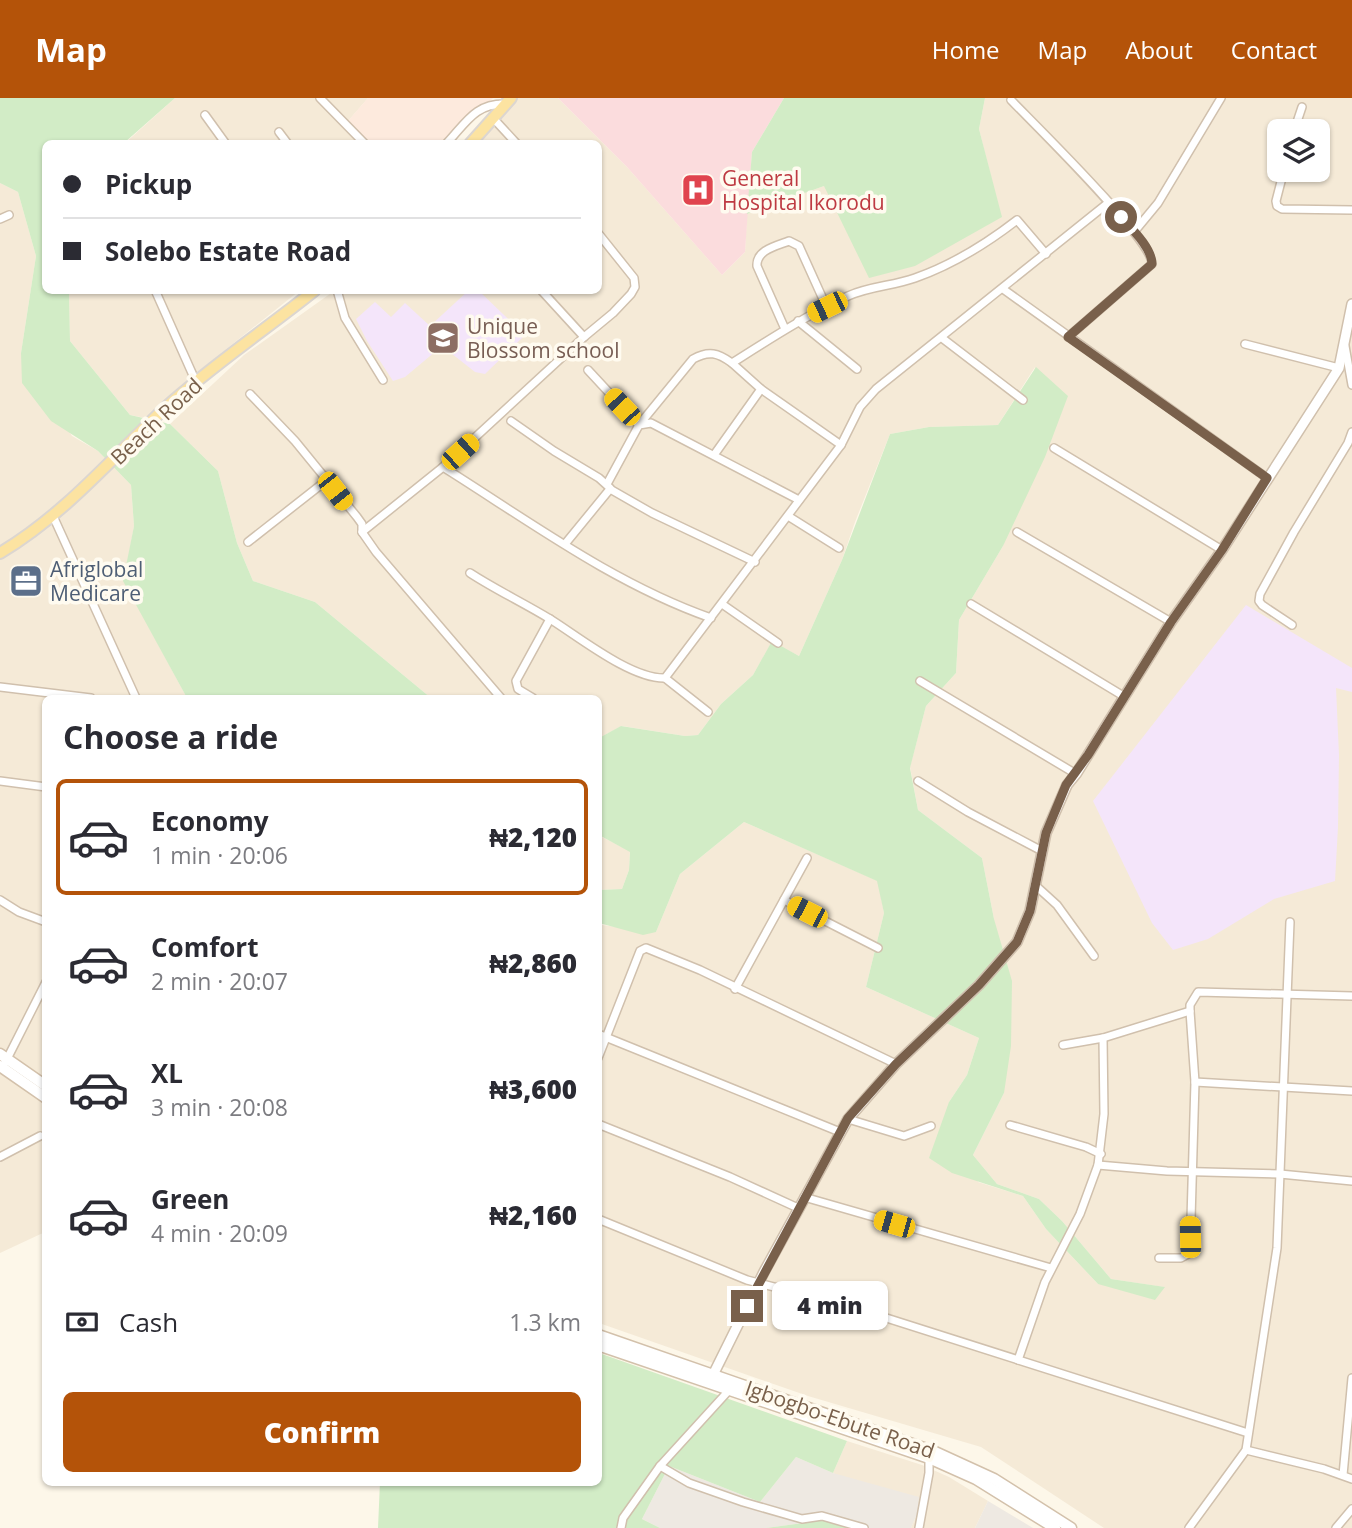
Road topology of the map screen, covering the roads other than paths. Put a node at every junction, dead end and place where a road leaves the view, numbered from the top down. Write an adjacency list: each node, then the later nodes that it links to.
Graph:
1 (320, 98): 12 (street)
2 (1221, 98): 21 (street)
3 (1011, 100): 17 (street)
4 (508, 101): 7 (main road); 13 (street)
5 (1302, 107): 8 (street)
6 (205, 115): 10 (street)
7 (493, 118): 14 (main road); 15 (street)
8 (1298, 119)
9 (279, 132): 11 (street)
10 (223, 140)
11 (285, 140)
12 (361, 140)
13 (450, 140)
14 (474, 140)
15 (513, 140)
16 (1280, 182): 18 (street)
17 (1108, 203): 21 (street); 23 (street)
18 (1352, 210)
19 (9, 215): 20 (street)
20 (0, 219)
21 (1134, 232): 34 (street)
22 (602, 238): 33 (street)
23 (1046, 254): 24 (street); 30 (street)
24 (1003, 289): 34 (street); 35 (street)
25 (157, 294): 43 (street)
26 (310, 294): 43 (main road, Beach Road)
27 (338, 294): 42 (street)
28 (545, 294): 33 (street)
29 (1352, 304): 37 (street)
30 (827, 307): 31 (street); 32 (street)
31 (798, 321): 32 (street); 40 (street)
32 (785, 329): 38 (street)
33 (584, 337): 54 (street)
34 (1068, 337): 55 (street)
35 (942, 338): 47 (street); 51 (street)
36 (1245, 344): 39 (street)
37 (1345, 345): 39 (street); 44 (street)
38 (732, 363): 45 (street); 49 (street)
39 (1339, 368): 55 (street)
40 (857, 369)
41 (588, 370): 49 (street)
42 (383, 380)
43 (197, 382): 59 (main road, Beach Road)
44 (1352, 385)
45 (761, 388): 51 (street); 53 (street)
46 (250, 394): 56 (street)
47 (1023, 400)
48 (511, 421): 57 (street)
49 (639, 425): 53 (street); 57 (street)
50 (1352, 432): 75 (street)
51 (841, 445): 58 (street)
52 (1054, 448): 66 (street)
53 (714, 456): 58 (street)
54 (443, 467): 61 (street); 64 (street)
55 (1267, 478): 66 (street)
56 (327, 480): 61 (street); 63 (street)
57 (609, 486): 64 (street); 68 (street)
58 (799, 500): 60 (street)
59 (53, 516): 67 (main road, Beach Road); 81 (street)
60 (788, 516): 65 (street); 68 (street)
61 (362, 532): 82 (street)
62 (1017, 532): 74 (street)
63 (248, 542)
64 (565, 544): 72 (street)
65 (839, 548)
66 (1222, 550): 74 (street)
67 (0, 553)
68 (755, 562): 70 (street)
69 (470, 573): 73 (street)
70 (722, 604): 72 (street); 76 (street)
71 (971, 604): 84 (street)
72 (711, 618): 77 (street)
73 (550, 619): 77 (street); 83 (street)
74 (1171, 622): 84 (street)
75 (1292, 625)
76 (778, 643)
77 (665, 678): 85 (street)
78 (920, 681): 86 (street)
79 (0, 687): 80 (street)
80 (60, 695)
81 (135, 695)
82 (498, 695)
83 (528, 695)
84 (1125, 697): 86 (street)
85 (708, 712)
86 (1076, 774): 90 (street)
87 (0, 781): 89 (street)
88 (918, 781): 90 (street)
89 (42, 786)
90 (1042, 851): 92 (street)
91 (807, 858): 94 (street)
92 (1035, 885): 98 (street); 110 (street)
93 (0, 900): 95 (street)
94 (784, 900): 97 (street); 100 (street)
95 (42, 921)
96 (1290, 922): 101 (street)
97 (878, 948)
98 (1094, 956)
99 (42, 989): 109 (street)
100 (735, 989): 105 (street); 110 (street)
101 (1287, 994): 102 (street); 103 (street); 113 (street)
102 (1352, 996)
103 (1190, 1011): 106 (street); 111 (street)
104 (602, 1035): 105 (street)
105 (607, 1037): 108 (street); 120 (street)
106 (1103, 1038): 107 (street); 122 (street)
107 (1063, 1045)
108 (602, 1049)
109 (2, 1062): 112 (main road); 115 (main road)
110 (896, 1064): 116 (street)
111 (1195, 1082): 113 (street); 125 (street)
112 (42, 1084)
113 (1283, 1087): 114 (street); 126 (street)
114 (1352, 1091)
115 (42, 1095)
116 (848, 1118): 119 (street); 120 (street)
117 (1010, 1125): 122 (street)
118 (602, 1126): 129 (street)
119 (931, 1126)
120 (840, 1132): 128 (street)
121 (40, 1136): 123 (street)
122 (1101, 1154): 124 (street)
123 (0, 1157)
124 (1098, 1165): 125 (street); 132 (street)
125 (1192, 1170): 126 (street); 131 (street)
126 (1280, 1174): 127 (street); 140 (street)
127 (1352, 1181)
128 (804, 1197): 129 (street); 132 (street)
129 (798, 1208): 133 (street)
130 (602, 1221): 133 (street)
131 (1159, 1258)
132 (1051, 1268): 136 (street)
133 (758, 1283): 136 (street); 138 (street)
134 (602, 1337): 138 (main road, Igbogbo-Ebute Road)
135 (602, 1346): 138 (main road, Igbogbo-Ebute Road)
136 (1018, 1360): 140 (street)
137 (1352, 1378): 144 (street)
138 (710, 1380): 139 (main road, Igbogbo-Ebute Road)
139 (732, 1387): 142 (main road, Igbogbo-Ebute Road); 143 (street); 151 (main road, Igbogbo-Ebute Road)
140 (1248, 1433): 141 (street)
141 (1246, 1450): 144 (street); 152 (street)
142 (929, 1458): 149 (street); 150 (main road, Igbogbo-Ebute Road)
143 (660, 1466): 147 (street); 148 (street)
144 (1343, 1475): 145 (street)
145 (1352, 1479)
146 (1352, 1509): 153 (street)
147 (621, 1528)
148 (864, 1528)
149 (919, 1528)
150 (1055, 1528)
151 (1071, 1528)
152 (1189, 1528)
153 (1336, 1528)

